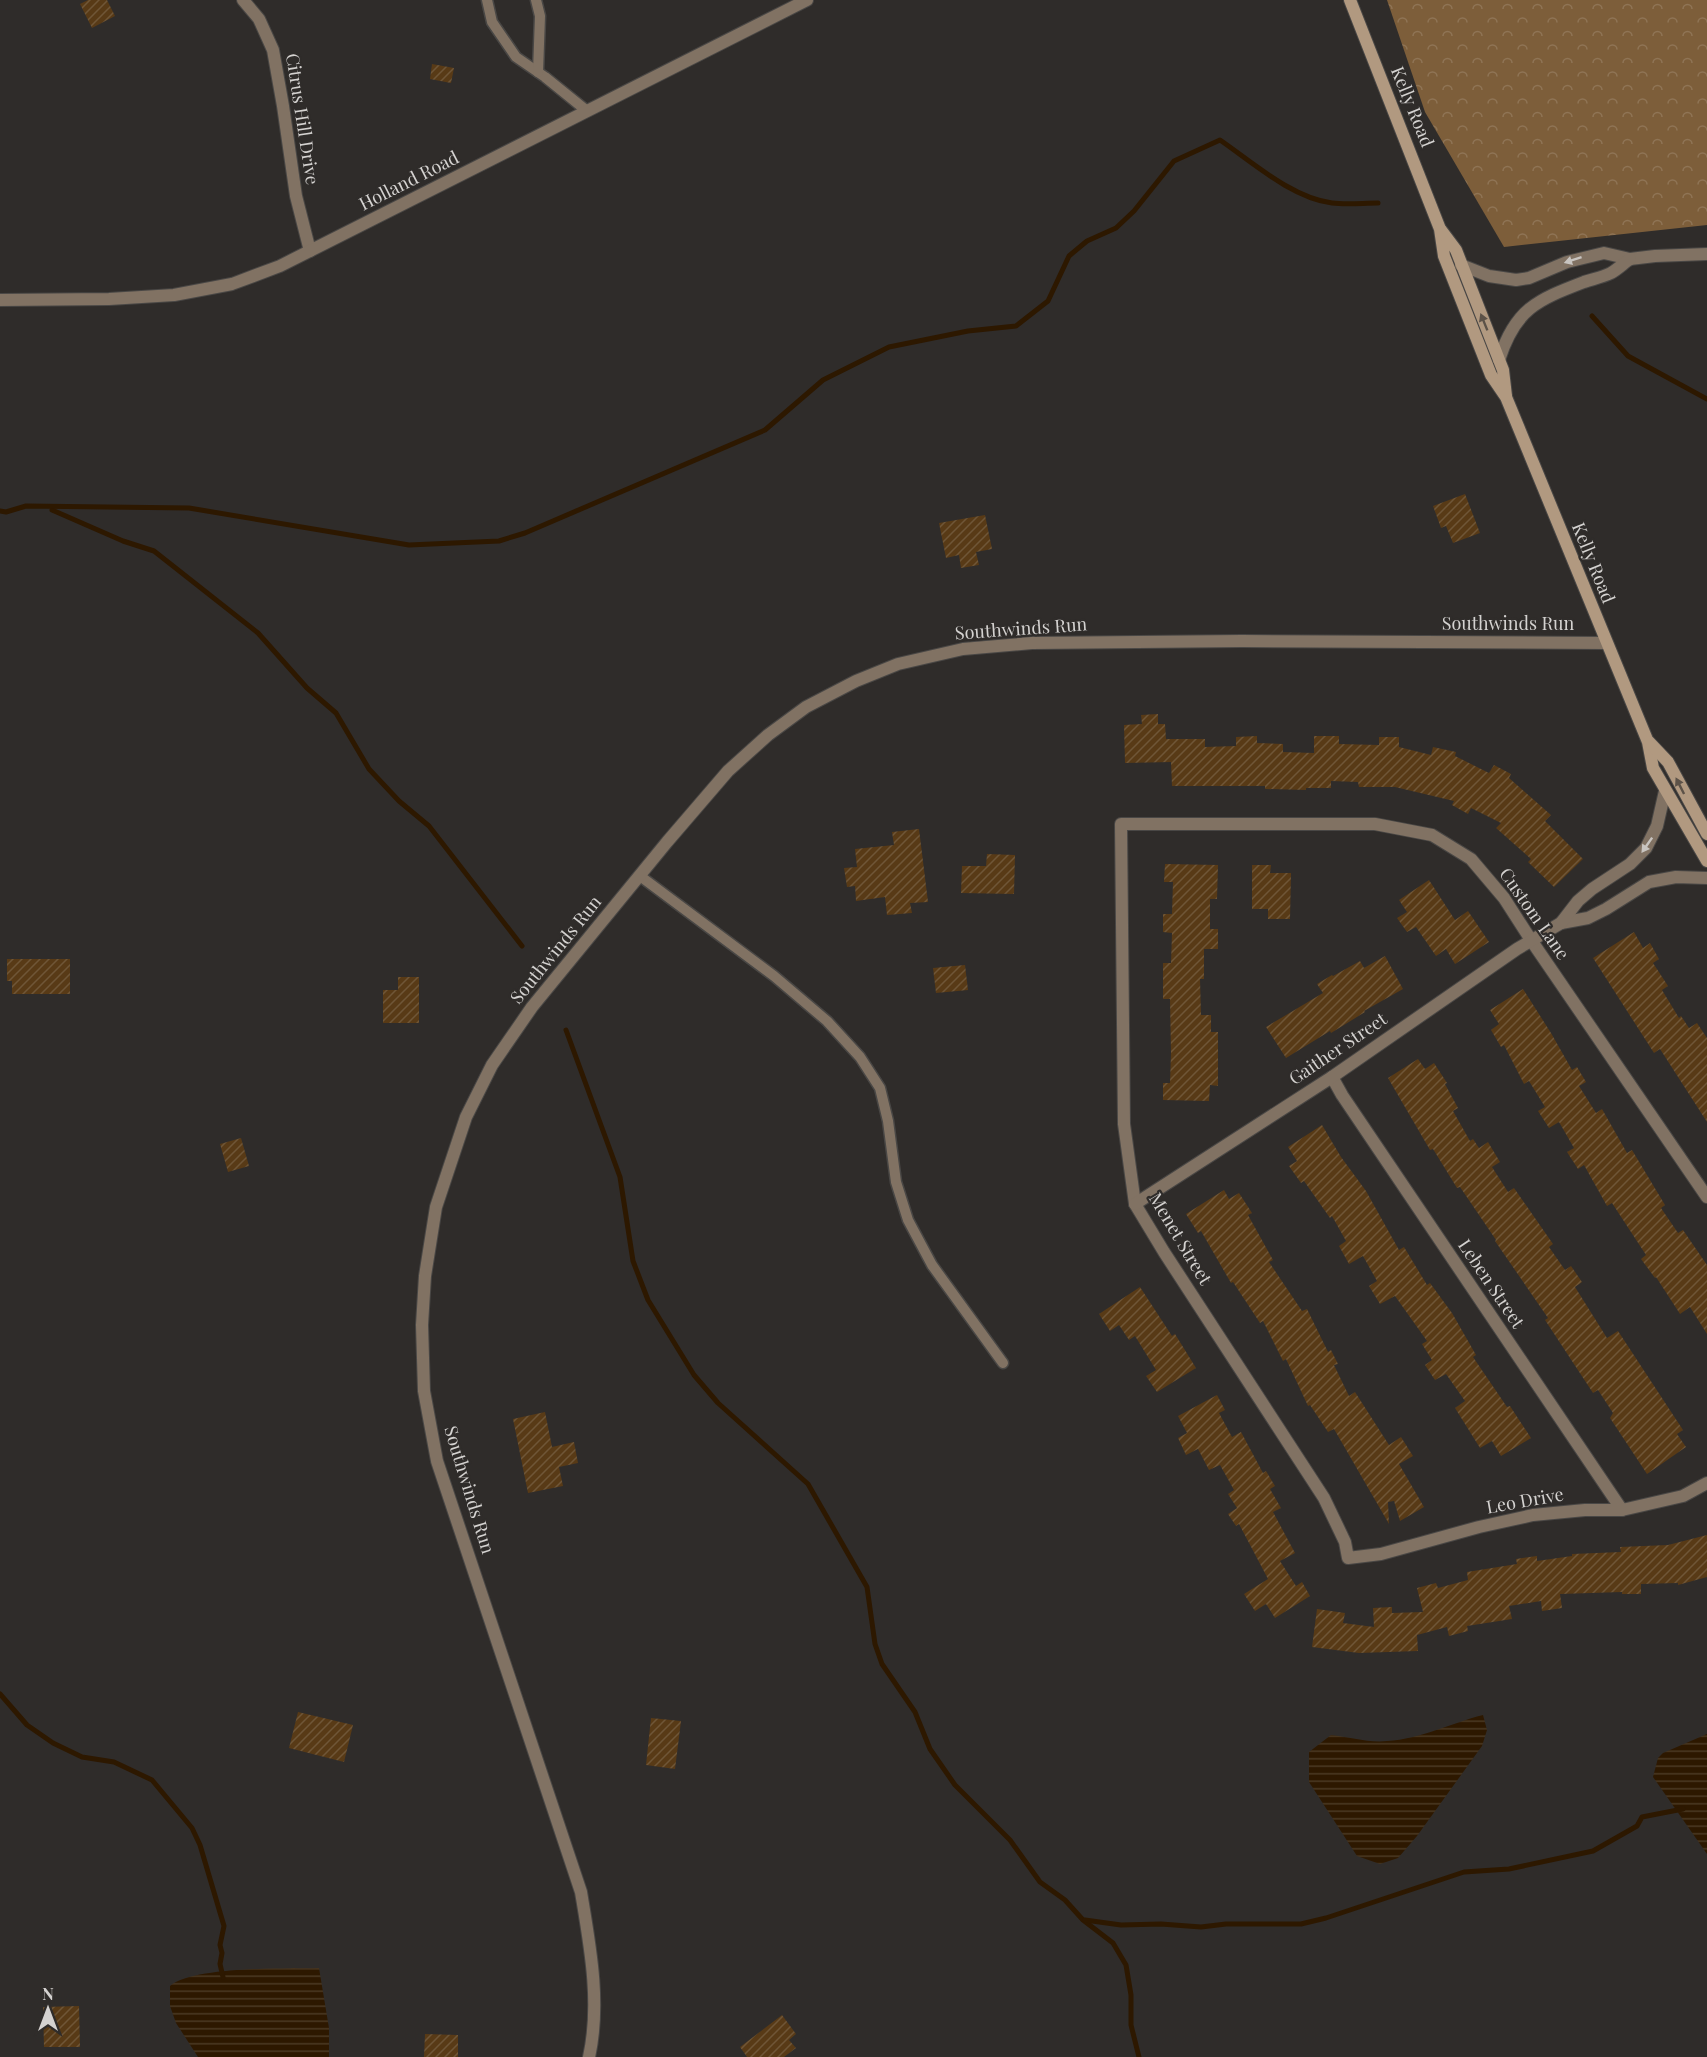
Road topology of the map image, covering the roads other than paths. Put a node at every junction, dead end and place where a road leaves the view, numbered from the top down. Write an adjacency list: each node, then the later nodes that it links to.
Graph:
1 (243, 0): 9 (street, Citrus Hill Drive)
2 (487, 0): 6 (lane)
3 (536, 0): 6 (lane)
4 (807, 0): 7 (street, Holland Road)
5 (1350, 0): 8 (street, Kelly Road)
6 (538, 72): 7 (lane)
7 (587, 111): 9 (street, Holland Road)
8 (1440, 229): 12 (street, Kelly Road); 15 (street, Kelly Road)
9 (310, 251): 13 (street, Holland Road)
10 (1707, 254): 11 (street)
11 (1630, 259): 12 (street, one-way to 12); 14 (street)
12 (1461, 265): 14 (street, Kelly Road, one-way to 12)
13 (0, 300)
14 (1499, 360): 15 (street, Kelly Road)
15 (1506, 398): 16 (street, Kelly Road)
16 (1606, 643): 17 (street, Kelly Road); 22 (street, Southwinds Run)
17 (1648, 742): 18 (street, Kelly Road); 20 (street, Kelly Road, one-way to 17)
18 (1665, 790): 21 (street, Kelly Road); 24 (street, Gaither Street, one-way to 24)
19 (1121, 824): 25 (street, Custom Lane); 28 (street, Menet Street)
20 (1707, 834)
21 (1707, 861)
22 (640, 876): 29 (lane); 33 (street, Southwinds Run)
23 (1707, 878): 24 (street, Gaither Street)
24 (1561, 922): 25 (street, Gaither Street)
25 (1531, 940): 26 (street, Gaither Street); 27 (street, Custom Lane)
26 (1332, 1077): 28 (street, Gaither Street); 31 (street, Leben Street)
27 (1707, 1197)
28 (1135, 1204): 32 (street, Menet Street)
29 (1003, 1363)
30 (1707, 1483): 31 (street, Leo Drive)
31 (1622, 1510): 32 (street, Leo Drive)
32 (1348, 1558)
33 (589, 2057)

